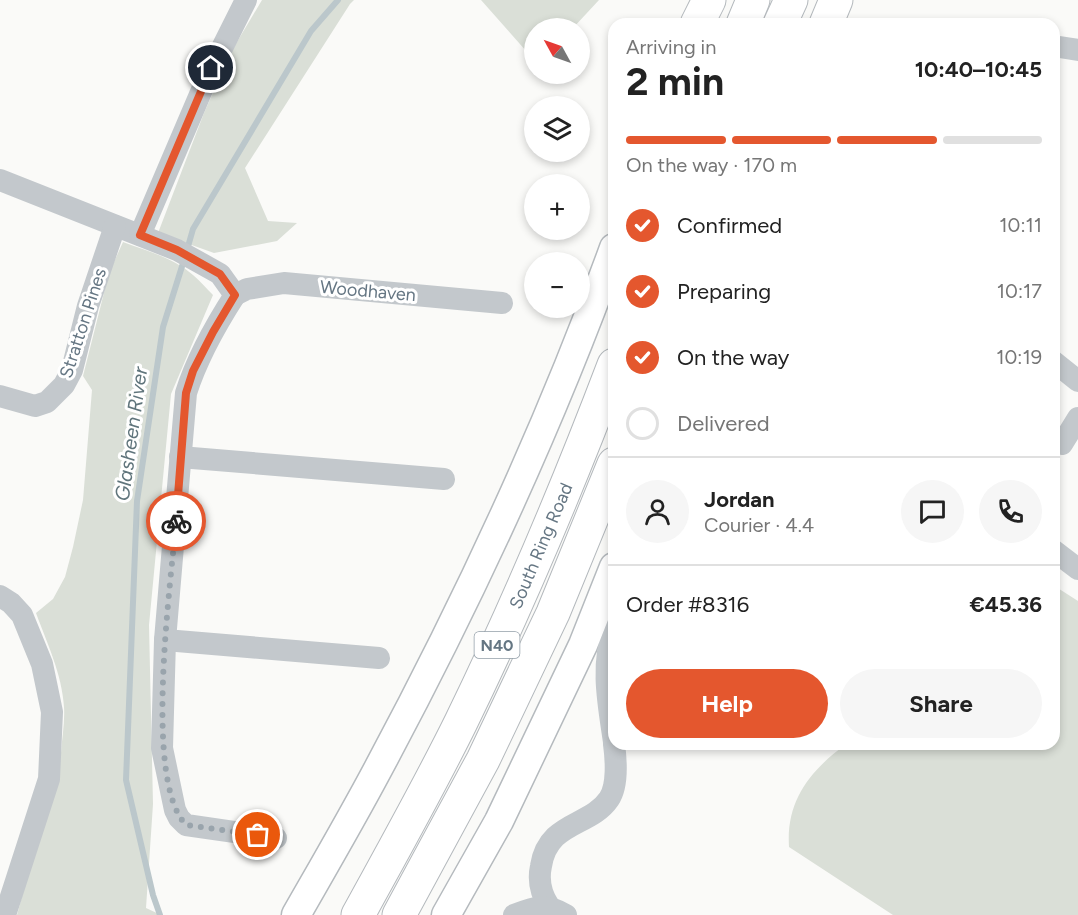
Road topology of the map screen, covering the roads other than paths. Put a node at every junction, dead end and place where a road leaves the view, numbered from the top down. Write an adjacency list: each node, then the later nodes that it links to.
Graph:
1 (246, 0): 16 (street)
2 (707, 0): 7 (highway)
3 (753, 0): 8 (highway)
4 (791, 0): 9 (highway)
5 (836, 0): 10 (highway)
6 (853, 0): 11 (main road)
7 (699, 18)
8 (746, 18)
9 (783, 18)
10 (828, 18)
11 (842, 18)
12 (1060, 47): 13 (street)
13 (1078, 50)
14 (0, 180): 15 (street)
15 (116, 225): 16 (street); 23 (street, Stratton Pines)
16 (140, 235): 18 (street)
17 (608, 265): 41 (main road, N40)
18 (235, 295): 19 (street, Woodhaven); 26 (street)
19 (502, 303)
20 (1060, 367): 22 (street)
21 (608, 381): 42 (highway, South Ring Road / N40)
22 (1078, 381)
23 (0, 396)
24 (1078, 418): 25 (street)
25 (1062, 444)
26 (180, 457): 28 (street); 33 (street)
27 (608, 478): 43 (highway, South Ring Road / N40)
28 (444, 479)
29 (1060, 555): 30 (street)
30 (1078, 569)
31 (608, 582): 44 (main road)
32 (0, 596): 40 (street)
33 (165, 640): 35 (street); 38 (street)
34 (608, 655): 36 (street)
35 (379, 658)
36 (608, 687)
37 (614, 750): 39 (street)
38 (276, 838)
39 (557, 911): 45 (street)
40 (5, 915)
41 (296, 915)
42 (358, 915)
43 (399, 915)
44 (446, 915)
45 (514, 915)

